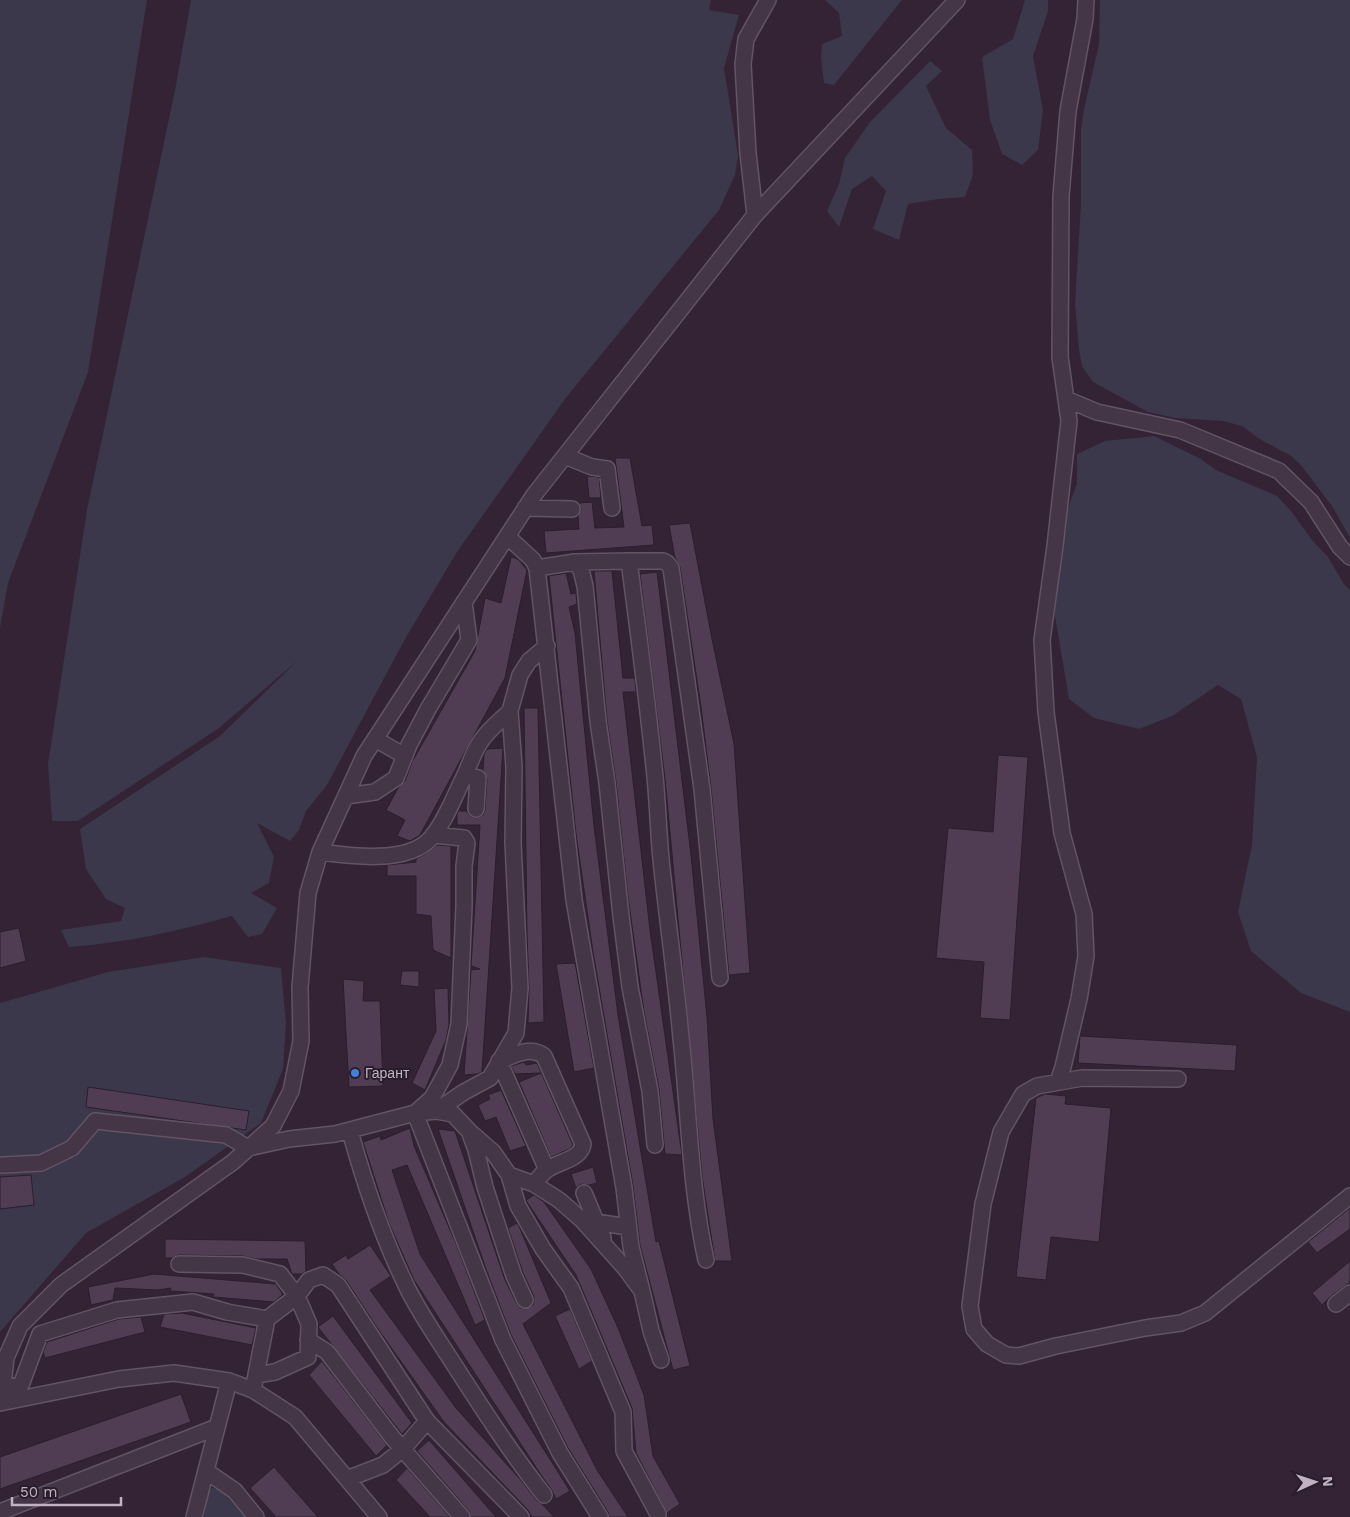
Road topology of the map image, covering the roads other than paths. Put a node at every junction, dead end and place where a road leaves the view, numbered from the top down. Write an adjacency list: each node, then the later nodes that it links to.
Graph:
1 (768, 0): 4 (street)
2 (957, 0): 4 (street)
3 (1086, 0): 5 (street)
4 (755, 215): 6 (street)
5 (1066, 399): 11 (street); 30 (street)
6 (565, 456): 7 (street); 8 (street)
7 (525, 508): 9 (street); 10 (street)
8 (612, 508)
9 (572, 509)
10 (507, 536): 14 (street); 15 (street)
11 (1350, 557)
12 (629, 561): 13 (street); 27 (street); 45 (street)
13 (575, 562): 14 (street); 35 (street)
14 (537, 568): 16 (street)
15 (464, 602): 17 (street); 18 (street)
16 (547, 646): 19 (street); 44 (street)
17 (409, 687): 18 (street); 20 (street)
18 (433, 701): 21 (street)
19 (510, 711): 22 (street); 28 (street)
20 (375, 739): 21 (street); 23 (street)
21 (405, 756): 23 (street)
22 (465, 776): 24 (street); 25 (street)
23 (346, 796): 26 (street)
24 (476, 809)
25 (433, 835): 26 (street); 32 (street)
26 (320, 852): 36 (street)
27 (720, 978)
28 (498, 1061): 31 (street); 38 (street); 38 (street)
29 (1178, 1079): 30 (street)
30 (1058, 1082): 42 (street)
31 (436, 1111): 32 (street); 34 (street)
32 (415, 1113): 33 (street); 71 (street)
33 (350, 1130): 36 (street); 63 (street)
34 (469, 1131): 39 (street); 50 (street)
35 (655, 1145)
36 (248, 1148): 37 (street); 57 (street)
37 (3, 1165)
38 (546, 1170): 40 (street)
39 (509, 1175): 40 (street); 65 (street)
40 (534, 1184): 43 (street)
41 (584, 1193): 43 (street)
42 (1350, 1196)
43 (590, 1221): 44 (street); 47 (street)
44 (628, 1226): 47 (street)
45 (706, 1260)
46 (178, 1264): 49 (street)
47 (642, 1291): 54 (street)
48 (1350, 1293): 51 (street)
49 (297, 1296): 52 (street); 53 (street); 58 (street)
50 (525, 1300)
51 (1336, 1304)
52 (267, 1319): 56 (street); 57 (street)
53 (308, 1340): 56 (street); 60 (street)
54 (661, 1360)
55 (228, 1381): 56 (street); 57 (street); 59 (street)
56 (254, 1382): 62 (street)
57 (1, 1398)
58 (427, 1421): 60 (street); 70 (street)
59 (217, 1427): 61 (street); 64 (street)
60 (403, 1450): 62 (street); 69 (street)
61 (206, 1471): 66 (street); 67 (street)
62 (347, 1479): 68 (street)
63 (544, 1495)
64 (0, 1512)
65 (658, 1514)
66 (194, 1517)
67 (256, 1517)
68 (380, 1517)
69 (462, 1517)
70 (522, 1517)
71 (600, 1517)

